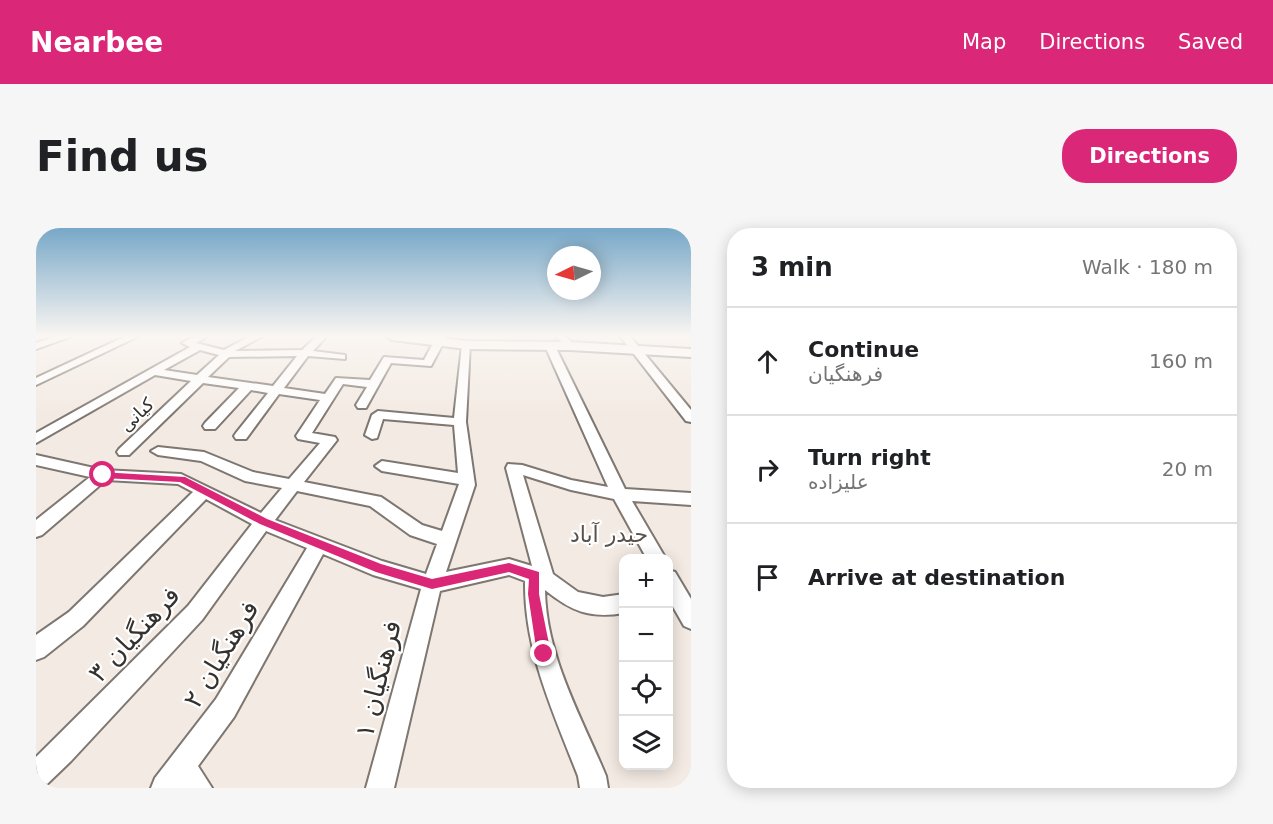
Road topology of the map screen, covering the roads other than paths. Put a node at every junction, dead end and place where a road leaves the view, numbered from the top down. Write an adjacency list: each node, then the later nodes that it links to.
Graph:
1 (78, 362): 13 (street)
2 (169, 362): 11 (street, کیانی)
3 (218, 362): 12 (street, کیانی)
4 (298, 362): 16 (street)
5 (386, 362): 14 (street)
6 (412, 362): 7 (street)
7 (428, 362)
8 (465, 362): 20 (street, فرهنگیان ۱)
9 (569, 362): 35 (street)
10 (647, 362): 19 (street)
11 (154, 372): 12 (street); 23 (street, کیانی)
12 (200, 379): 15 (street); 28 (street, کیانی)
13 (36, 382)
14 (373, 384): 17 (street); 18 (street)
15 (248, 386): 16 (street); 22 (street)
16 (276, 390): 17 (street); 25 (street)
17 (328, 398): 33 (street, فرهنگیان ۳)
18 (362, 405)
19 (691, 418)
20 (460, 422): 24 (street); 32 (street, فرهنگیان ۱)
21 (36, 425): 23 (street)
22 (210, 426)
23 (52, 430): 26 (street, کیانی)
24 (372, 435)
25 (241, 436)
26 (36, 439)
27 (158, 451): 33 (street)
28 (124, 452)
29 (36, 460): 31 (street)
30 (382, 466): 32 (street)
31 (103, 475): 34 (street); 38 (street)
32 (466, 480): 39 (street, فرهنگیان ۱)
33 (294, 484): 37 (street, فرهنگیان ۳); 39 (street)
34 (204, 491): 37 (street); 47 (street)
35 (620, 495): 36 (street); 41 (street); 42 (street)
36 (691, 499)
37 (263, 522): 40 (street); 49 (street, فرهنگیان ۳)
38 (36, 530)
39 (448, 540): 43 (street, فرهنگیان ۱)
40 (319, 544): 43 (street); 48 (street, فرهنگیان ۲)
41 (655, 554)
42 (540, 578): 43 (street); 45 (street); 53 (street)
43 (432, 584): 52 (street, فرهنگیان ۱)
44 (676, 590): 46 (street)
45 (619, 604)
46 (691, 619)
47 (36, 650)
48 (181, 766): 50 (street, فرهنگیان ۲); 51 (street)
49 (36, 775)
50 (165, 788)
51 (198, 788)
52 (380, 788)
53 (594, 788)

